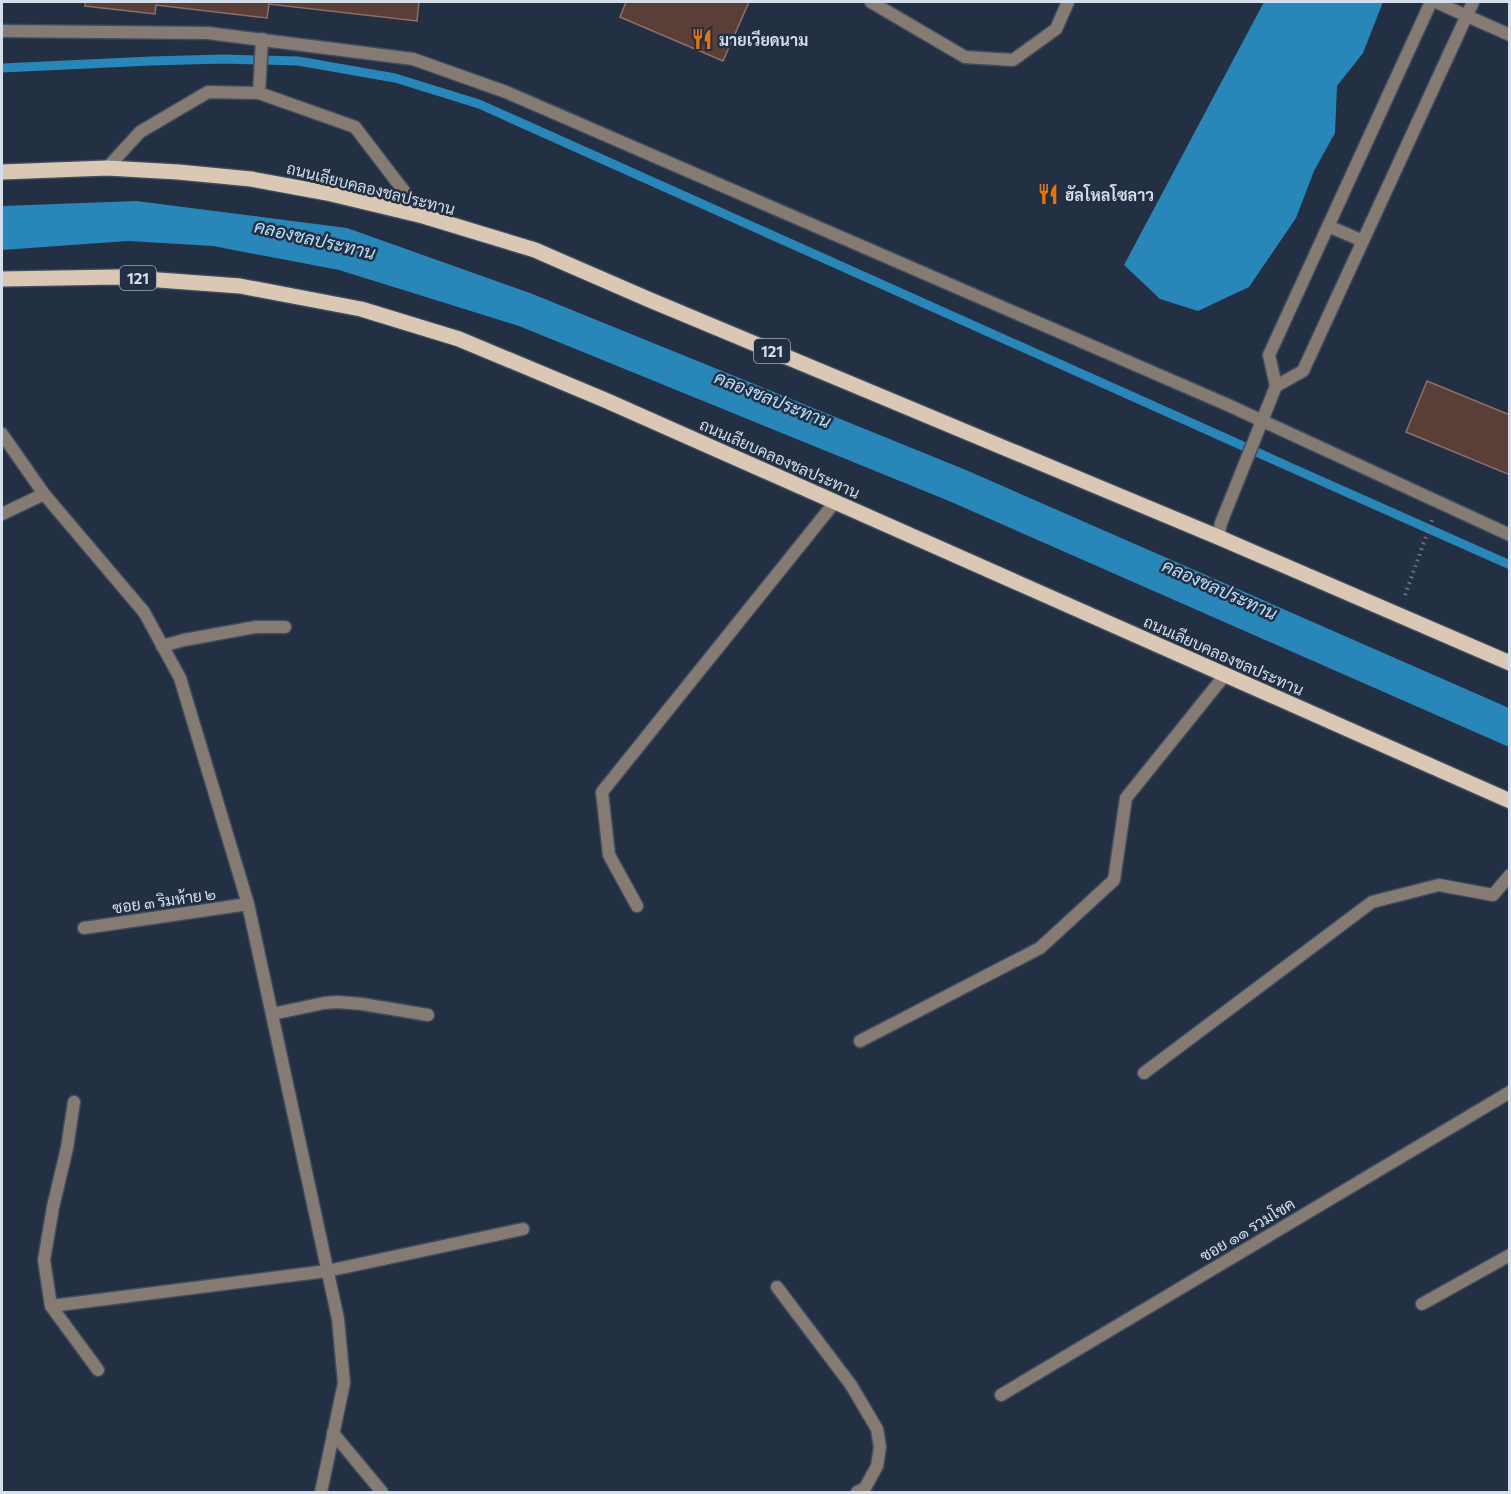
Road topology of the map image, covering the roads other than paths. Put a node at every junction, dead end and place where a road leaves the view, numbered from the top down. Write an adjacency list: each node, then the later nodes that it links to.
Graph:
1 (871, 2): 2 (street)
2 (1068, 2)
3 (1434, 2): 5 (street); 13 (street)
4 (1473, 2): 5 (street)
5 (1467, 16): 7 (street); 14 (street)
6 (2, 31): 8 (street)
7 (1509, 35)
8 (262, 39): 9 (street); 17 (street)
9 (259, 93): 10 (street); 12 (street)
10 (107, 168): 11 (main road, ถนนเลียบคลองชลประทาน / 121); 12 (main road, ถนนเลียบคลองชลประทาน / 121)
11 (2, 172)
12 (423, 216): 22 (main road, ถนนเลียบคลองชลประทาน / 121)
13 (1328, 226): 14 (street); 16 (street)
14 (1363, 241): 16 (street)
15 (2, 279): 20 (main road, ถนนเลียบคลองชลประทาน / 121)
16 (1276, 386): 17 (street)
17 (1260, 426): 22 (street); 23 (street)
18 (2, 434): 19 (street)
19 (44, 494): 21 (street); 25 (street)
20 (835, 502): 27 (main road, ถนนเลียบคลองชลประทาน / 121); 31 (street)
21 (2, 514)
22 (1220, 530): 26 (main road, ถนนเลียบคลองชลประทาน / 121)
23 (1509, 535)
24 (285, 627): 25 (street)
25 (162, 646): 30 (street)
26 (1509, 663)
27 (1225, 675): 28 (main road, ถนนเลียบคลองชลประทาน / 121); 35 (street)
28 (1509, 801)
29 (1509, 875): 36 (street)
30 (248, 904): 32 (street, ซอย ๓ ริมห้าย ๒); 33 (street)
31 (637, 906)
32 (84, 928)
33 (272, 1014): 34 (street); 41 (street)
34 (428, 1016)
35 (860, 1041)
36 (1144, 1073)
37 (1509, 1092): 46 (street, ซอย ๑๑ รวมโชค)
38 (74, 1102): 44 (street)
39 (523, 1229): 41 (street)
40 (1509, 1254): 43 (street)
41 (327, 1271): 44 (street); 47 (street)
42 (777, 1287): 50 (street)
43 (1422, 1304)
44 (51, 1306): 45 (street)
45 (98, 1370)
46 (1001, 1395)
47 (333, 1433): 48 (street); 49 (street)
48 (321, 1492)
49 (382, 1492)
50 (857, 1492)

